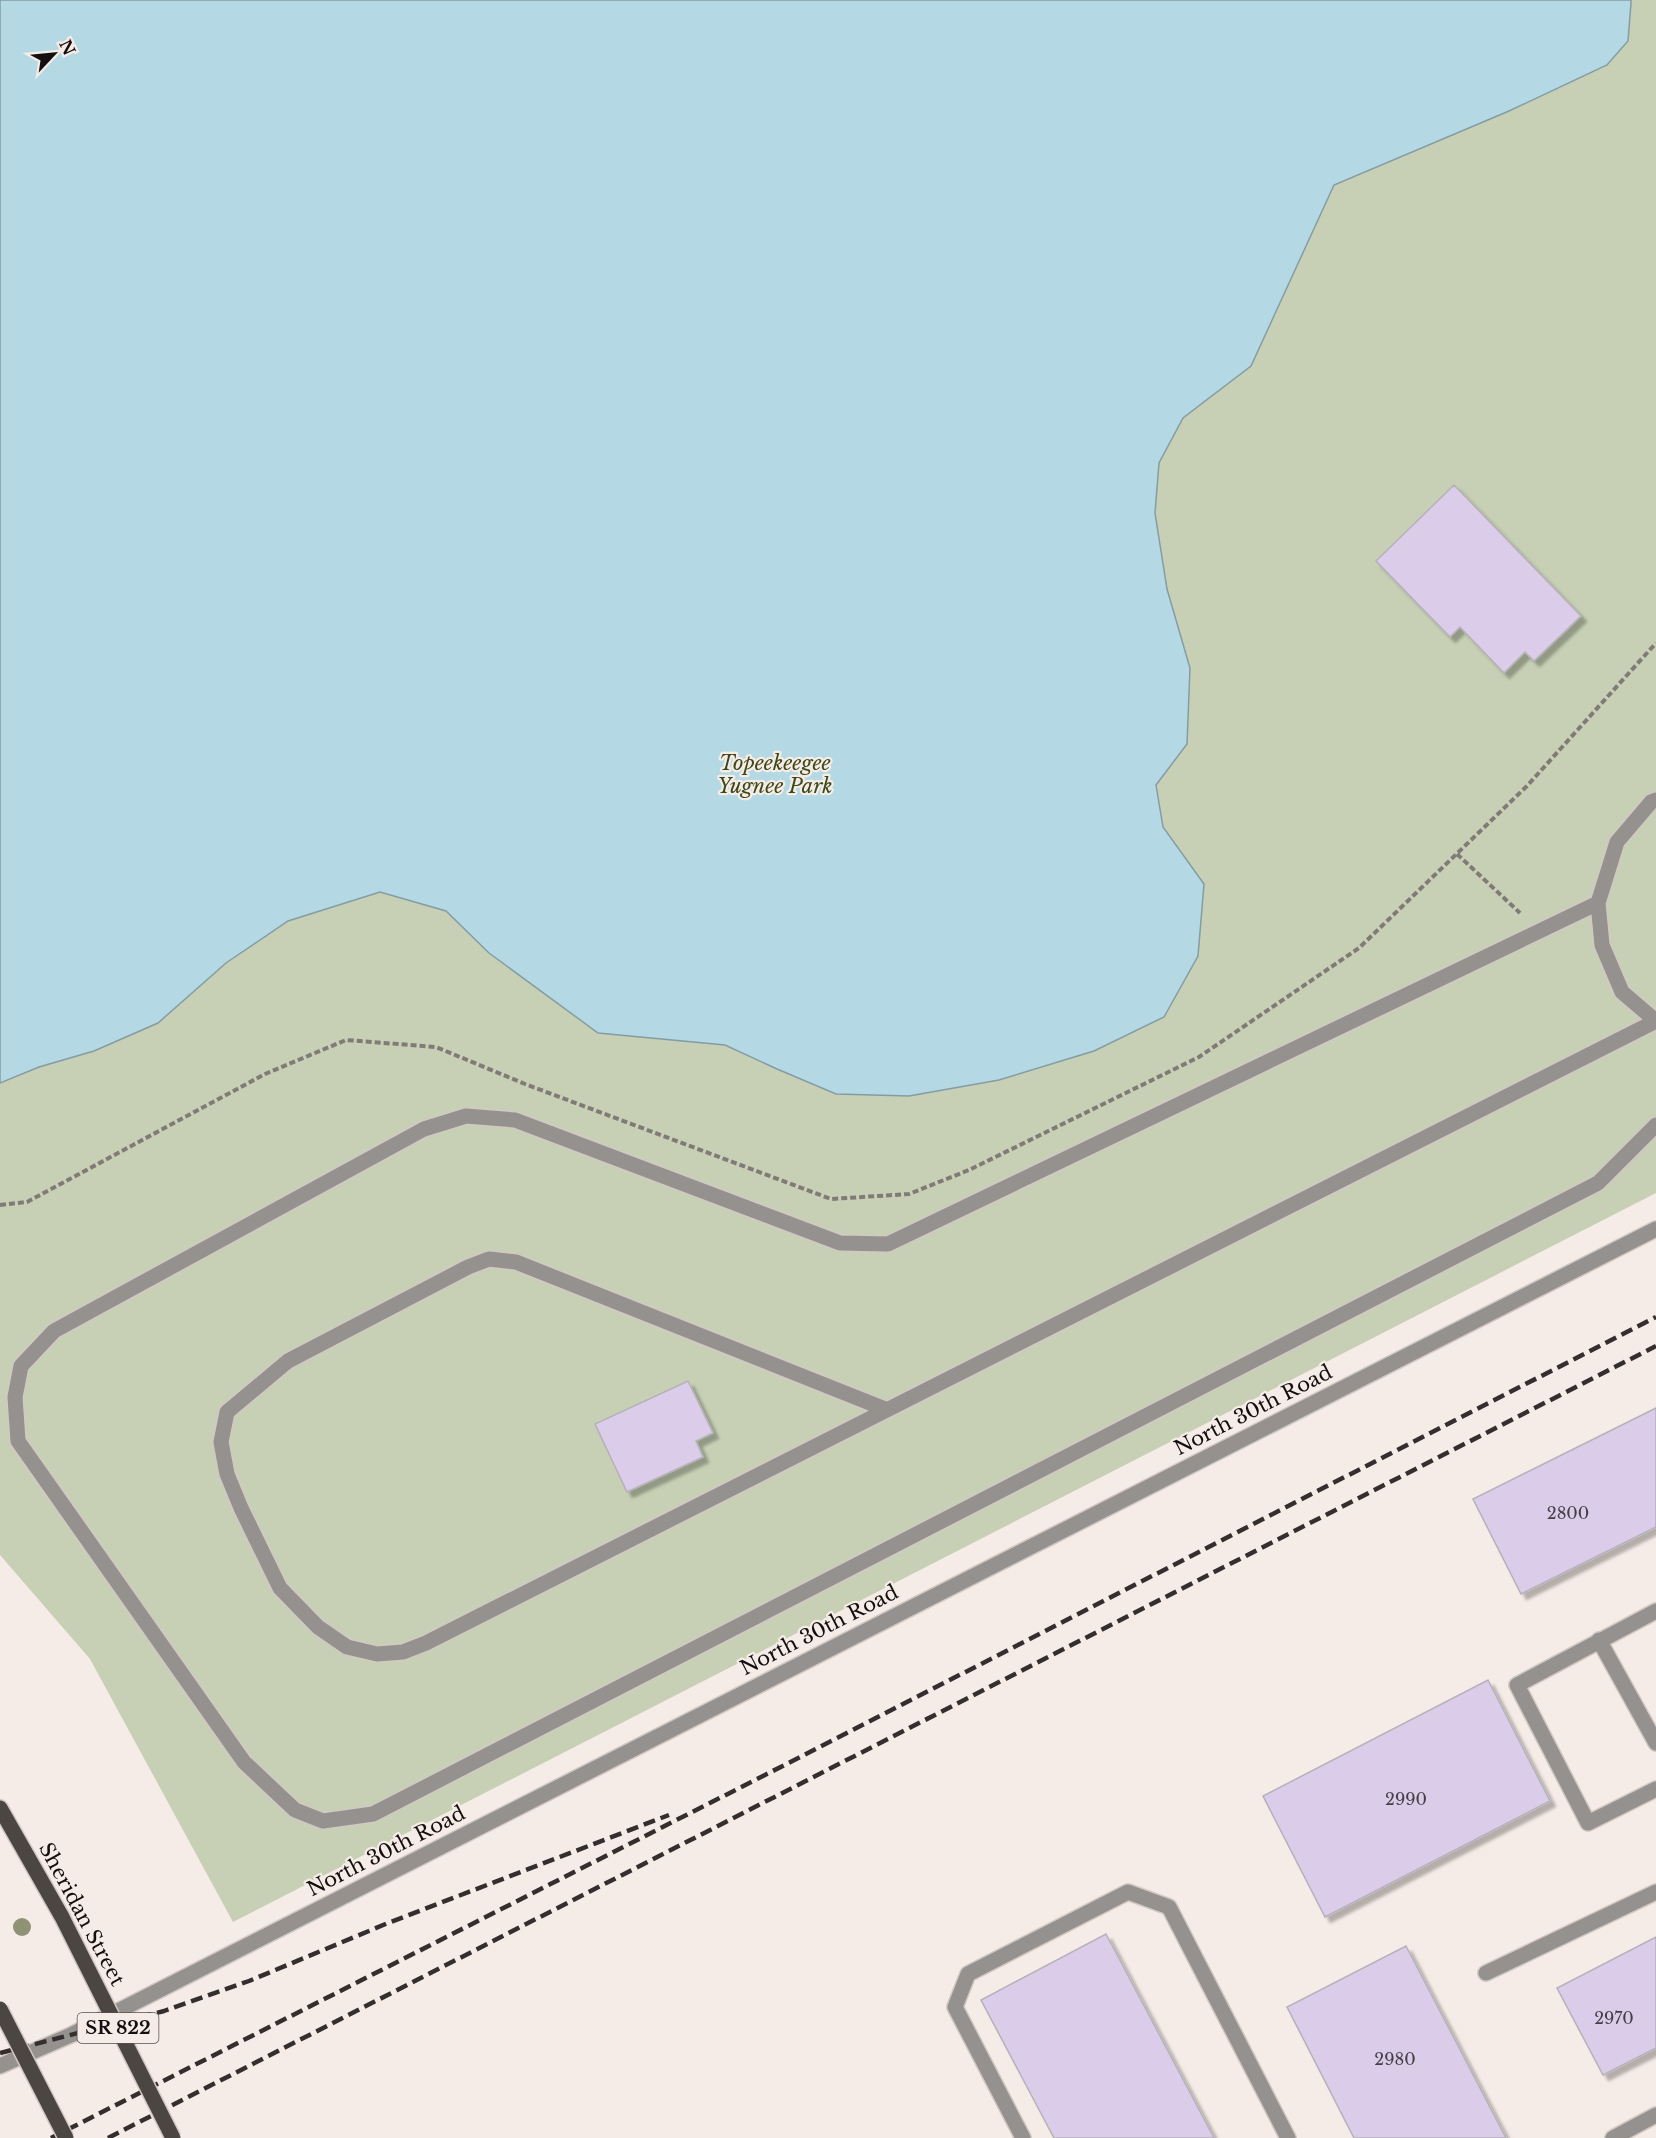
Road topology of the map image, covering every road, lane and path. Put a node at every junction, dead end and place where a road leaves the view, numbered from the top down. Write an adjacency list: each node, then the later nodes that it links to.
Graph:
1 (1656, 643): 3 (path)
2 (1656, 800): 4 (street)
3 (1457, 854): 5 (path); 8 (path)
4 (1598, 903): 5 (street); 6 (street)
5 (1539, 931): 7 (street)
6 (1656, 1021): 10 (street)
7 (1656, 1125)
8 (0, 1205)
9 (1656, 1228): 19 (street, North 30th Road)
10 (885, 1409): 10 (street)
11 (1656, 1611): 12 (street)
12 (1599, 1640): 13 (street); 14 (street)
13 (1656, 1743)
14 (1656, 1789)
15 (0, 1808): 22 (main road, Sheridan Street / SR 822, bridge)
16 (1656, 1892): 17 (street)
17 (1486, 1973)
18 (0, 2009): 21 (main road, bridge)
19 (0, 2066)
20 (1656, 2115): 25 (street)
21 (66, 2138)
22 (173, 2138)
23 (1023, 2138): 24 (street)
24 (1288, 2138)
25 (1614, 2138)

